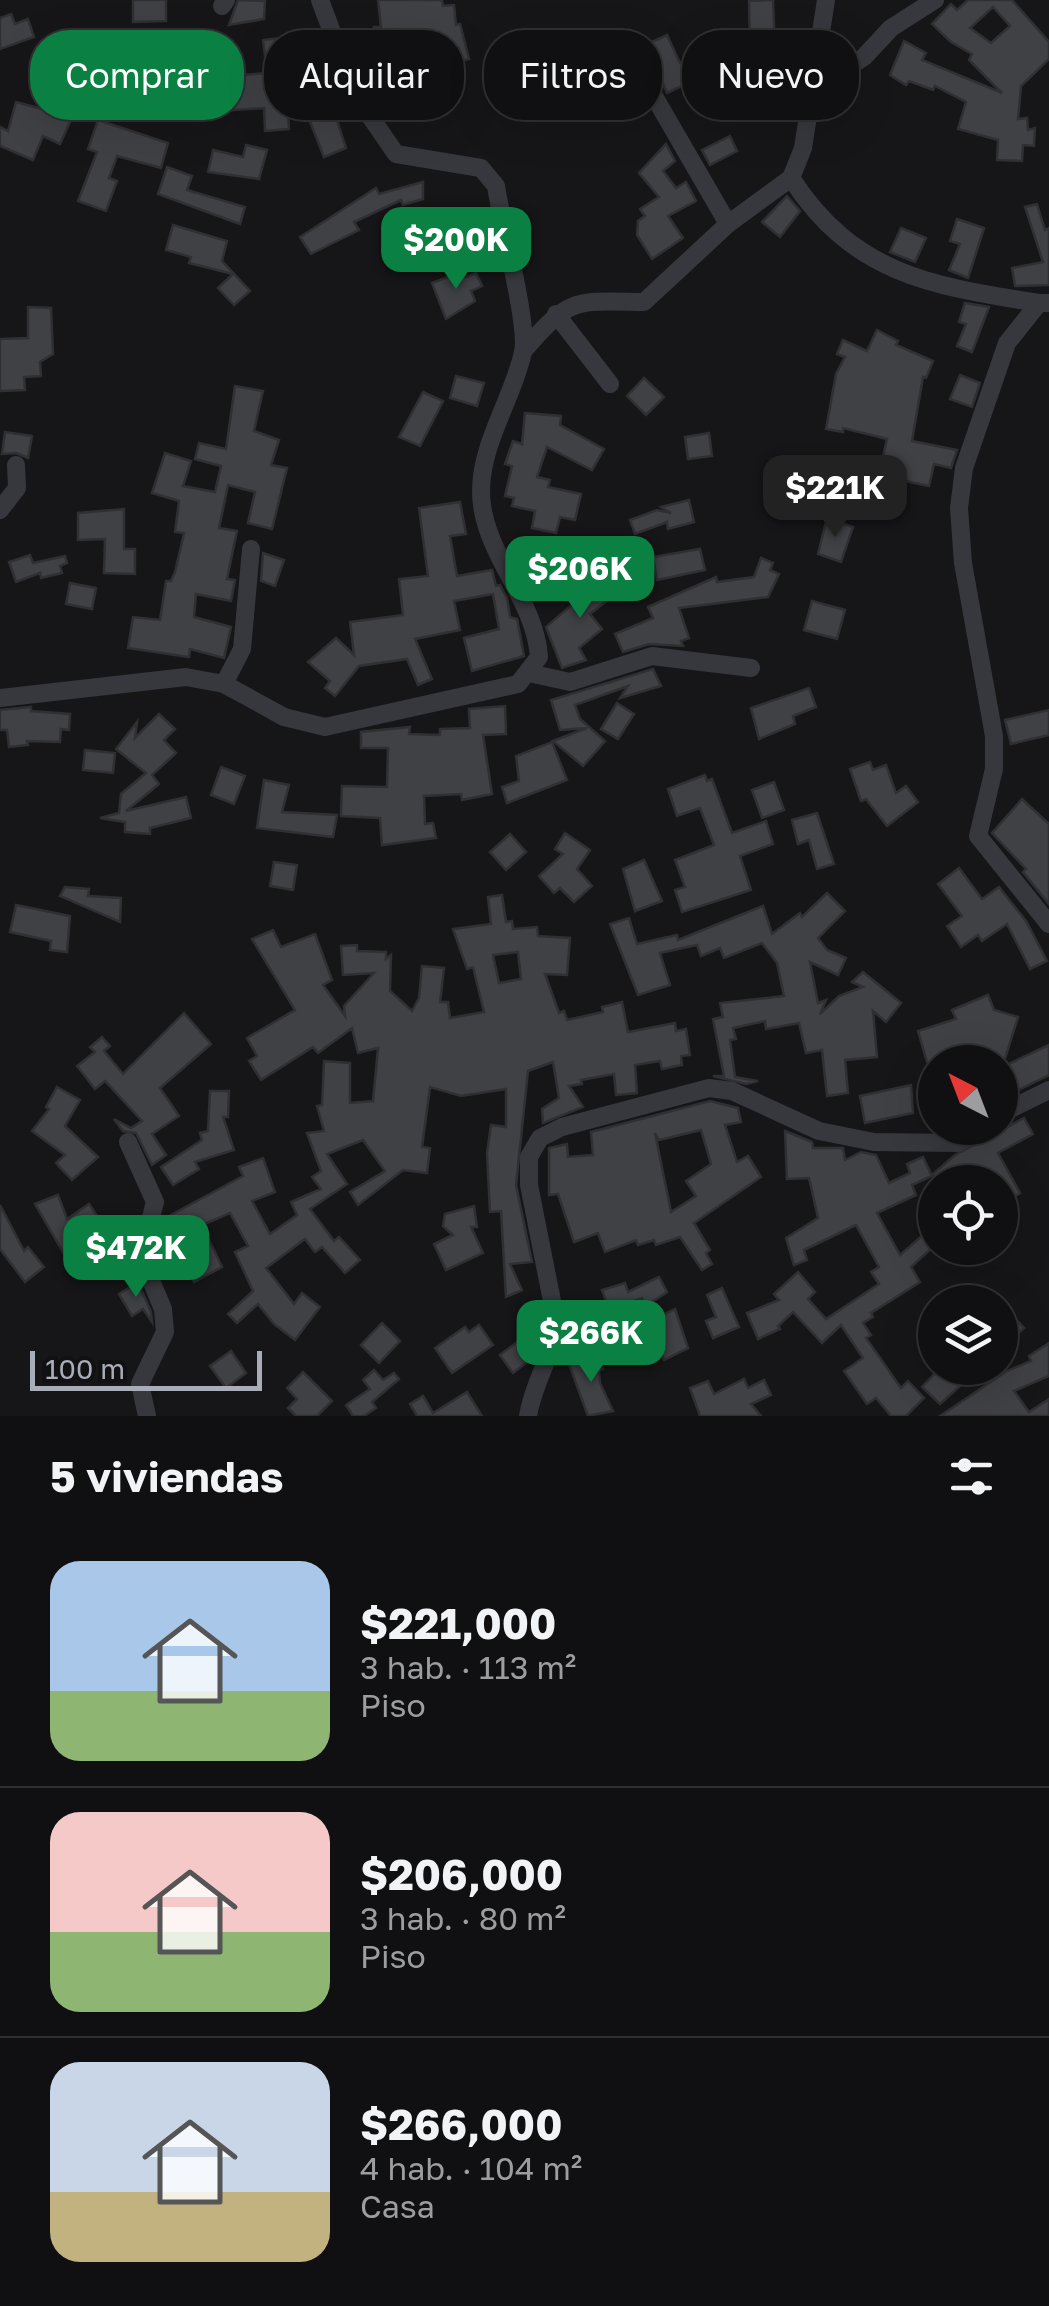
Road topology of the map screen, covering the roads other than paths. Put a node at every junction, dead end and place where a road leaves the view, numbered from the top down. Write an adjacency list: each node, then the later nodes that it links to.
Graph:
1 (320, 0): 12 (street)
2 (826, 0): 4 (street)
3 (935, 0): 5 (street)
4 (822, 30)
5 (859, 60)
6 (662, 110): 9 (street)
7 (808, 120): 8 (street)
8 (791, 178): 9 (street); 10 (street)
9 (728, 224): 11 (street)
10 (1044, 303): 21 (street)
11 (556, 314): 12 (street); 13 (street)
12 (524, 350): 18 (street)
13 (610, 384)
14 (16, 464): 15 (street)
15 (0, 510)
16 (251, 549): 19 (street)
17 (751, 668): 18 (street)
18 (530, 674): 19 (street)
19 (224, 684): 20 (street)
20 (0, 698)
21 (1049, 924)
22 (1049, 1090): 23 (street)
23 (1018, 1105)
24 (128, 1142): 26 (street)
25 (918, 1143): 27 (street)
26 (147, 1416)
27 (527, 1416)

